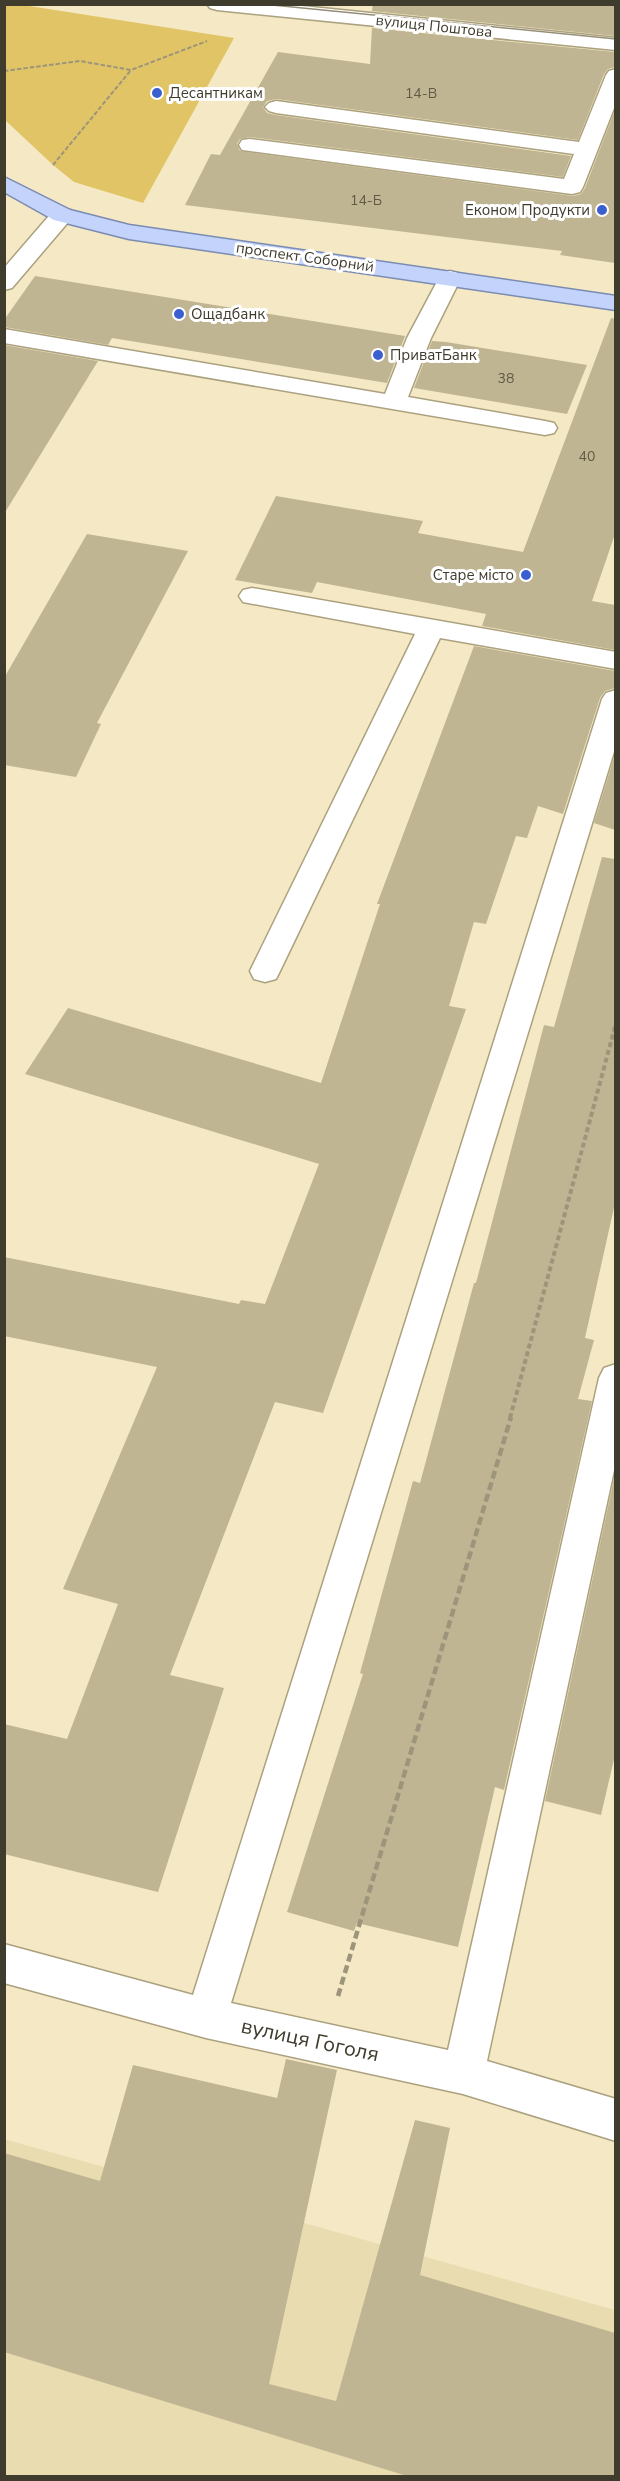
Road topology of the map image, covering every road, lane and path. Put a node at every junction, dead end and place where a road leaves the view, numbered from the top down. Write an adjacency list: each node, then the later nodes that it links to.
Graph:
1 (217, 4): 5 (street, вулиця Поштова)
2 (403, 4): 3 (street, вулиця Поштова)
3 (615, 25)
4 (208, 40): 6 (path)
5 (615, 44)
6 (131, 70): 7 (path); 12 (path)
7 (4, 71)
8 (615, 75): 11 (street)
9 (276, 107): 11 (street)
10 (250, 145): 11 (street)
11 (586, 149)
12 (53, 165)
13 (4, 183): 14 (main road, проспект Соборний)
14 (62, 215): 15 (main road, проспект Соборний); 16 (street)
15 (450, 278): 17 (main road, проспект Соборний); 19 (street)
16 (4, 283)
17 (615, 303)
18 (4, 336): 19 (street)
19 (394, 402): 20 (street)
20 (545, 428)
21 (252, 596): 22 (street)
22 (431, 629): 23 (street); 25 (street)
23 (615, 661)
24 (615, 699): 29 (street)
25 (265, 971)
26 (615, 1023): 30 (path)
27 (615, 1378): 31 (street)
28 (4, 1963): 29 (street, вулиця Гоголя)
29 (206, 2018): 30 (street, вулиця Гоголя)
30 (324, 2042): 31 (street, вулиця Гоголя)
31 (463, 2074): 32 (street, вулиця Гоголя)
32 (615, 2120)

